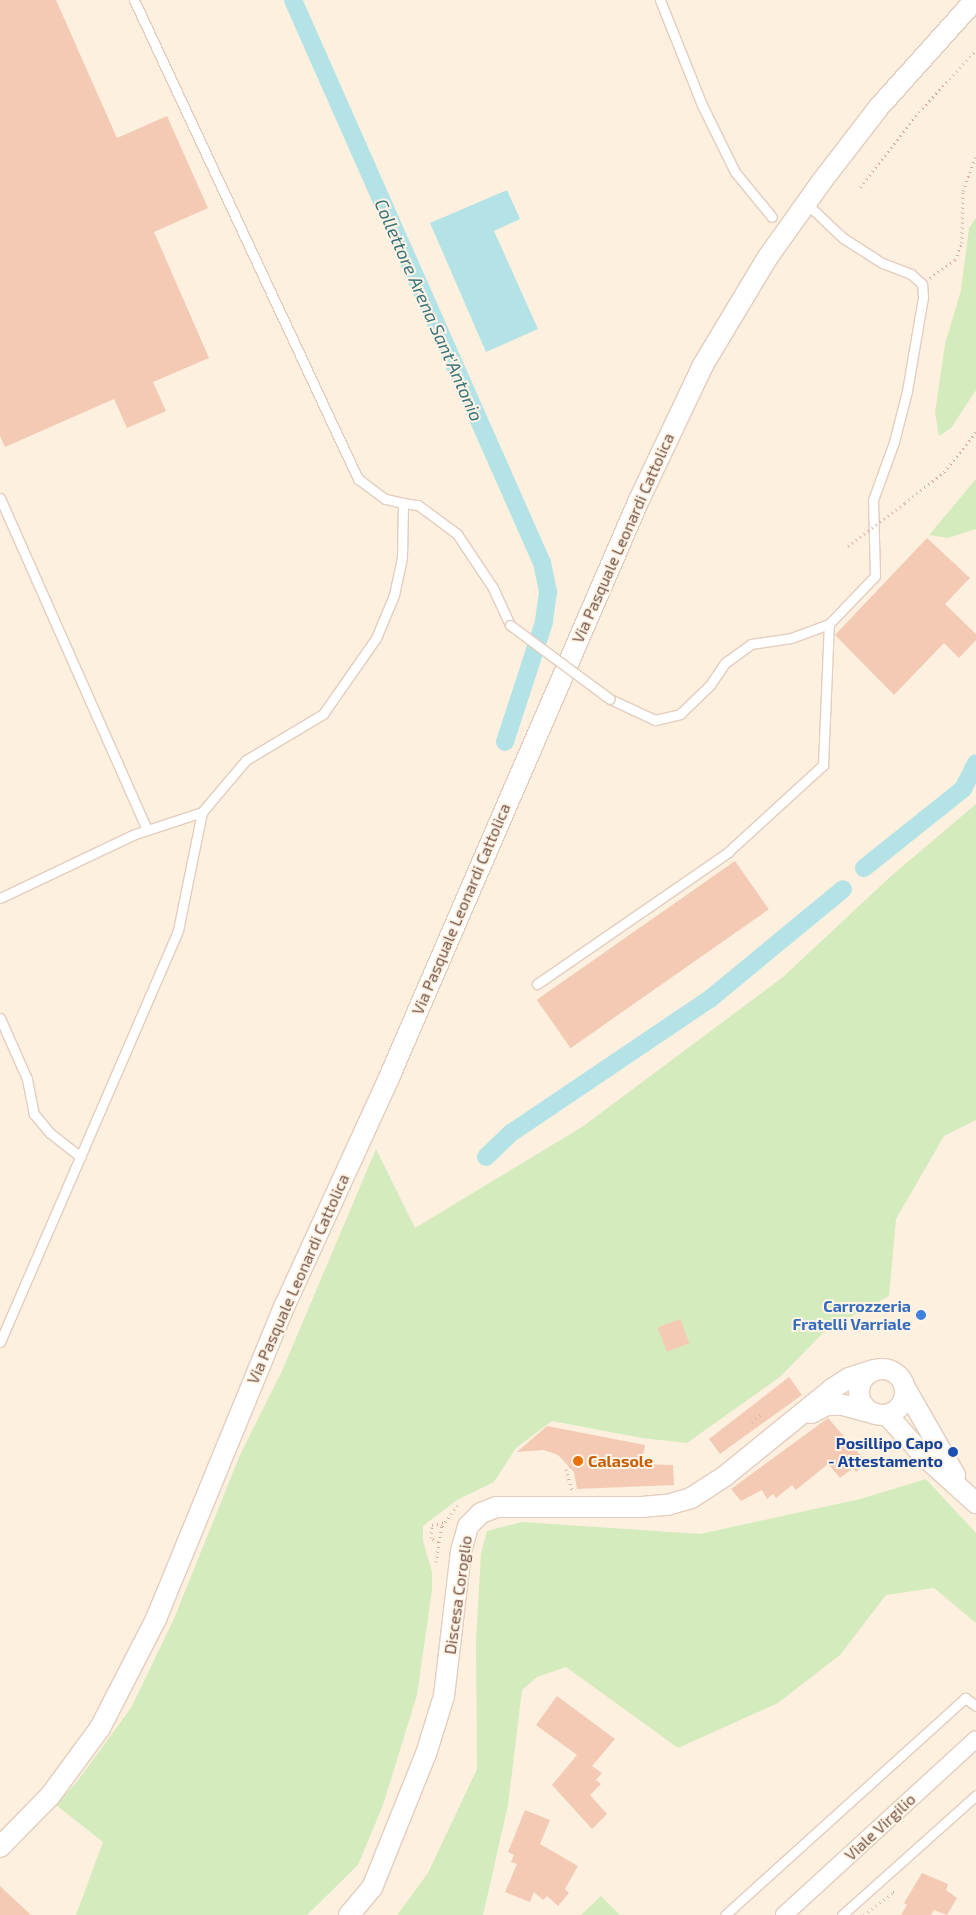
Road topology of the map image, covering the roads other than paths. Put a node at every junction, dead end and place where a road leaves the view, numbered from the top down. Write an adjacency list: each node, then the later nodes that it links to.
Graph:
1 (134, 0): 7 (lane)
2 (660, 0): 5 (lane)
3 (975, 0): 4 (street, Via Pasquale Leonardi Cattolica)
4 (806, 203): 8 (lane); 24 (street, Via Pasquale Leonardi Cattolica)
5 (772, 217)
6 (0, 498): 10 (lane)
7 (403, 503): 8 (lane, bridge); 9 (lane)
8 (829, 624): 12 (lane)
9 (202, 812): 10 (lane); 14 (lane)
10 (147, 830): 11 (lane)
11 (0, 898)
12 (537, 984)
13 (0, 1018): 14 (lane)
14 (82, 1157): 15 (lane)
15 (0, 1342)
16 (874, 1370): 17 (street); 18 (street); 19 (street, Discesa Coroglio)
17 (904, 1386): 18 (street); 20 (street)
18 (880, 1414): 19 (street, Discesa Coroglio); 20 (street)
19 (798, 1419): 25 (street, Discesa Coroglio)
20 (970, 1498)
21 (976, 1706): 26 (lane)
22 (976, 1739): 27 (street, Viale Virgilio)
23 (976, 1795): 28 (lane)
24 (0, 1847)
25 (348, 1915)
26 (725, 1915)
27 (784, 1915)
28 (842, 1915)

